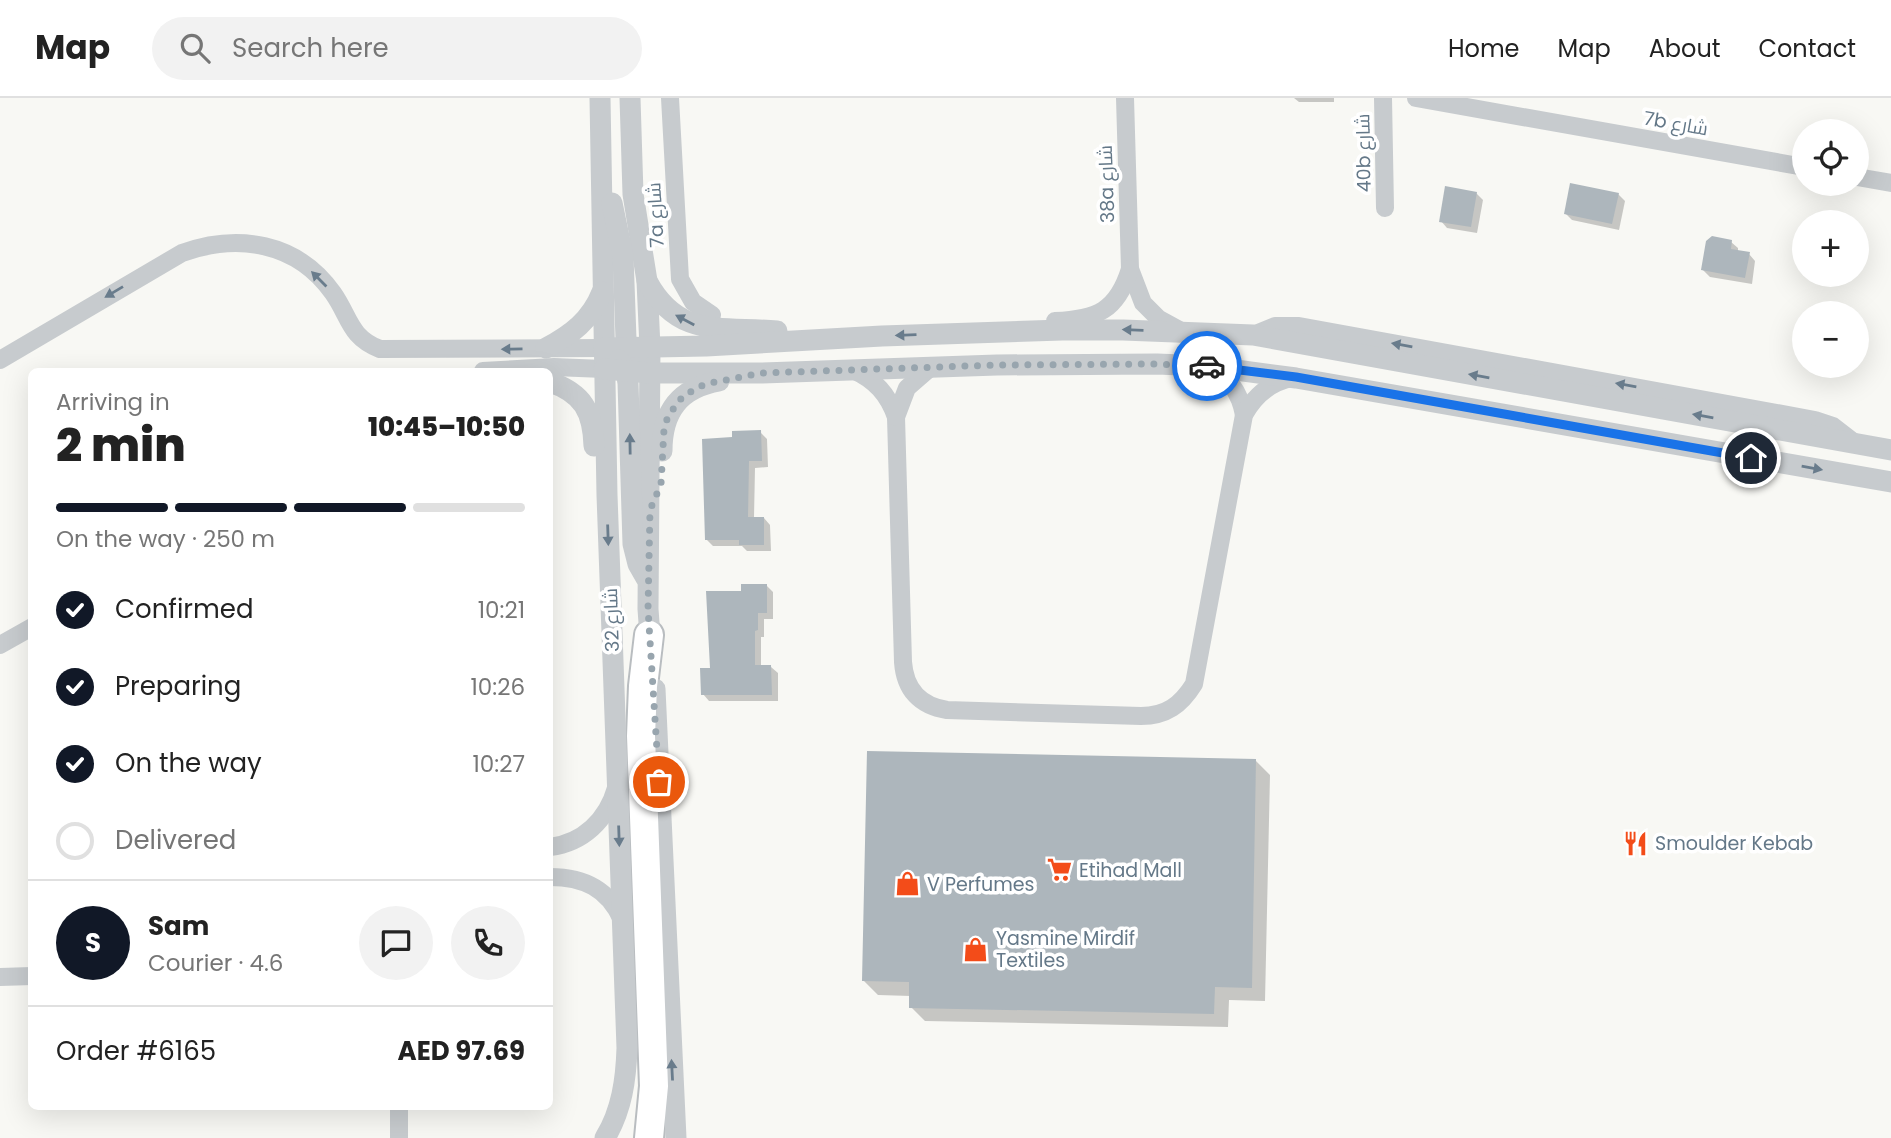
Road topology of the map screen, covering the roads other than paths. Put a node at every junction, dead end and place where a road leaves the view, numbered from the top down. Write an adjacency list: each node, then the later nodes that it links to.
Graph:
1 (600, 98): 8 (street, شارع 32)
2 (618, 98): 10 (street)
3 (630, 98): 10 (street)
4 (670, 98): 17 (street, 7a شارع)
5 (1125, 98): 14 (street, 38a شارع)
6 (1383, 98): 13 (street, 40b شارع)
7 (1416, 98): 9 (street, 7b شارع)
8 (602, 164): 16 (street, شارع 32); 22 (street)
9 (1792, 165)
10 (632, 177): 15 (street)
11 (1869, 179): 12 (street)
12 (1891, 183)
13 (1385, 208)
14 (1130, 269): 18 (street, 38a شارع); 19 (street, 38a شارع)
15 (647, 281): 20 (street, one-way to 15); 22 (street)
16 (604, 287): 21 (street); 23 (street, شارع 32)
17 (712, 315)
18 (1184, 332): 19 (street, one-way to 19); 36 (street, one-way to 18)
19 (1001, 334): 20 (street, one-way to 20)
20 (824, 340): 22 (street)
21 (546, 348): 23 (street); 24 (street, one-way to 24)
22 (639, 348): 23 (street); 30 (street)
23 (604, 358): 26 (street); 29 (street); 38 (street, شارع 32)
24 (0, 360)
25 (1206, 366): 27 (street); 32 (street); 34 (street)
26 (536, 368)
27 (930, 368): 28 (street); 35 (street)
28 (853, 370): 31 (street); 35 (street)
29 (626, 371): 30 (street); 40 (street, one-way to 29)
30 (650, 373): 31 (street); 39 (street, شارع 32)
31 (762, 373): 39 (street)
32 (1296, 377): 34 (street); 37 (street, one-way to 37)
33 (553, 384): 38 (street)
34 (1244, 415): 35 (street)
35 (896, 417)
36 (1891, 450)
37 (1891, 482)
38 (607, 495): 44 (street, شارع 32, one-way to 44)
39 (650, 510): 40 (street, شارع 32)
40 (649, 582): 42 (street, شارع 32)
41 (28, 629): 43 (street)
42 (649, 635): 55 (highway); 56 (street, شارع 32, one-way to 42)
43 (0, 645)
44 (618, 784): 45 (street); 47 (street, شارع 32, one-way to 47)
45 (553, 846)
46 (553, 877): 47 (street)
47 (623, 922): 50 (street, شارع 32)
48 (28, 976): 49 (street)
49 (0, 977)
50 (626, 1076): 53 (street, شارع 32); 54 (street)
51 (399, 1110): 52 (street)
52 (399, 1135)
53 (605, 1138)
54 (618, 1138)
55 (649, 1138)
56 (676, 1138)

